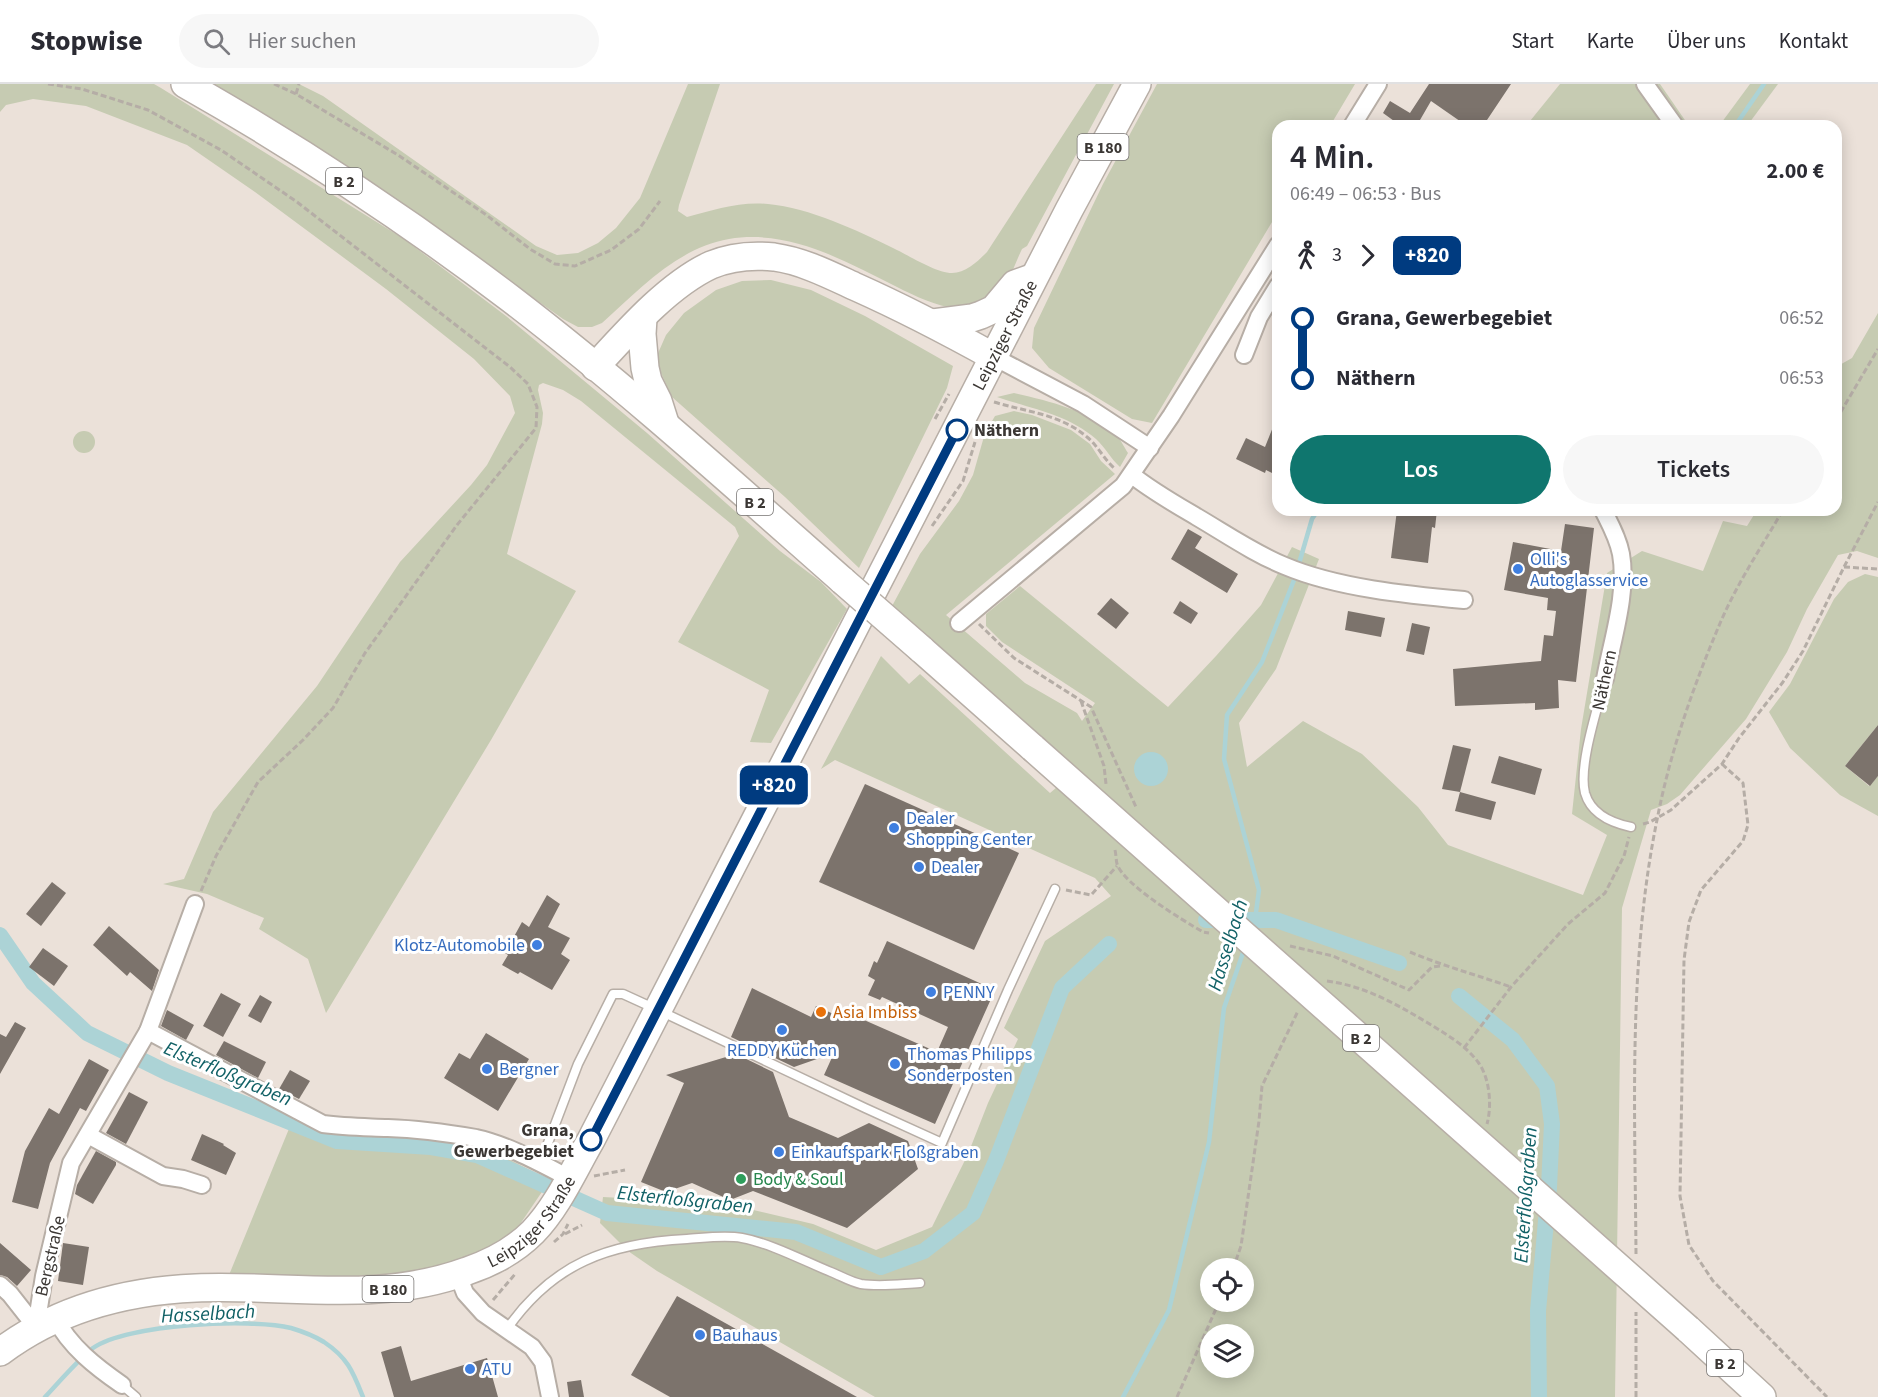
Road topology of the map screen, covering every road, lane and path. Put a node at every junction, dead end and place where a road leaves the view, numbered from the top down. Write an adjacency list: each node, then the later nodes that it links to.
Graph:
1 (48, 84): 40 (path)
2 (185, 84): 20 (main road, B 2)
3 (274, 84): 8 (path)
4 (300, 84): 8 (path)
5 (1137, 84): 13 (main road, Leipziger Straße / B 180)
6 (1378, 84): 9 (street)
7 (1645, 84): 10 (street)
8 (296, 94): 11 (path)
9 (1356, 120)
10 (1671, 120)
11 (660, 201)
12 (1272, 255): 24 (street)
13 (1035, 276): 16 (main road); 19 (main road, Leipziger Straße / B 180)
14 (1272, 296): 18 (street)
15 (643, 318): 16 (main road); 20 (main road); 23 (main road)
16 (933, 323): 19 (main road)
17 (1878, 349): 22 (path)
18 (1244, 355)
19 (994, 357): 21 (main road, Leipziger Straße / B 180); 24 (street)
20 (595, 367): 23 (main road, B 2)
21 (976, 393): 25 (path); 45 (main road, Leipziger Straße / B 180)
22 (1842, 410)
23 (667, 427): 71 (main road, B 2, bridge)
24 (1150, 448): 25 (street)
25 (1130, 477): 31 (street); 32 (street)
26 (1878, 502): 29 (path)
27 (1606, 516): 33 (street, Näthern)
28 (1780, 516): 36 (path)
29 (1844, 567): 30 (path); 34 (path)
30 (1878, 568)
31 (1464, 600)
32 (965, 619): 35 (path)
33 (1605, 679): 37 (lane, Näthern)
34 (1722, 764): 36 (path); 72 (path)
35 (1136, 807)
36 (1657, 819): 37 (path); 57 (path)
37 (1631, 827): 43 (path)
38 (1118, 866): 39 (path)
39 (1055, 889): 45 (lane)
40 (195, 904): 46 (street, Bergstraße)
41 (1410, 952): 43 (path)
42 (1324, 980): 47 (path)
43 (1511, 987): 47 (path)
44 (1300, 1008): 56 (path)
45 (658, 1010): 50 (lane); 53 (main road, Leipziger Straße / B 180)
46 (148, 1031): 49 (street, Bergstraße); 50 (street)
47 (1464, 1048): 48 (path)
48 (1484, 1134)
49 (88, 1135): 52 (street); 63 (street, Bergstraße)
50 (540, 1164): 53 (street)
51 (625, 1170): 53 (path)
52 (202, 1185)
53 (570, 1188): 58 (main road, Leipziger Straße / B 180)
54 (582, 1225): 55 (path)
55 (563, 1234)
56 (1237, 1258)
57 (1636, 1261)
58 (458, 1275): 63 (main road, Leipziger Straße / B 180); 64 (street)
59 (920, 1282): 64 (lane)
60 (0, 1285): 63 (street, Bergstraße)
61 (1636, 1308): 70 (path)
62 (1215, 1312): 69 (path)
63 (45, 1323): 65 (main road, Leipziger Straße / B 180); 66 (street)
64 (507, 1329): 68 (street)
65 (0, 1352)
66 (122, 1385): 67 (lane)
67 (136, 1397)
68 (550, 1397)
69 (1177, 1397)
70 (1636, 1397)
71 (1762, 1397)
72 (1827, 1397)

